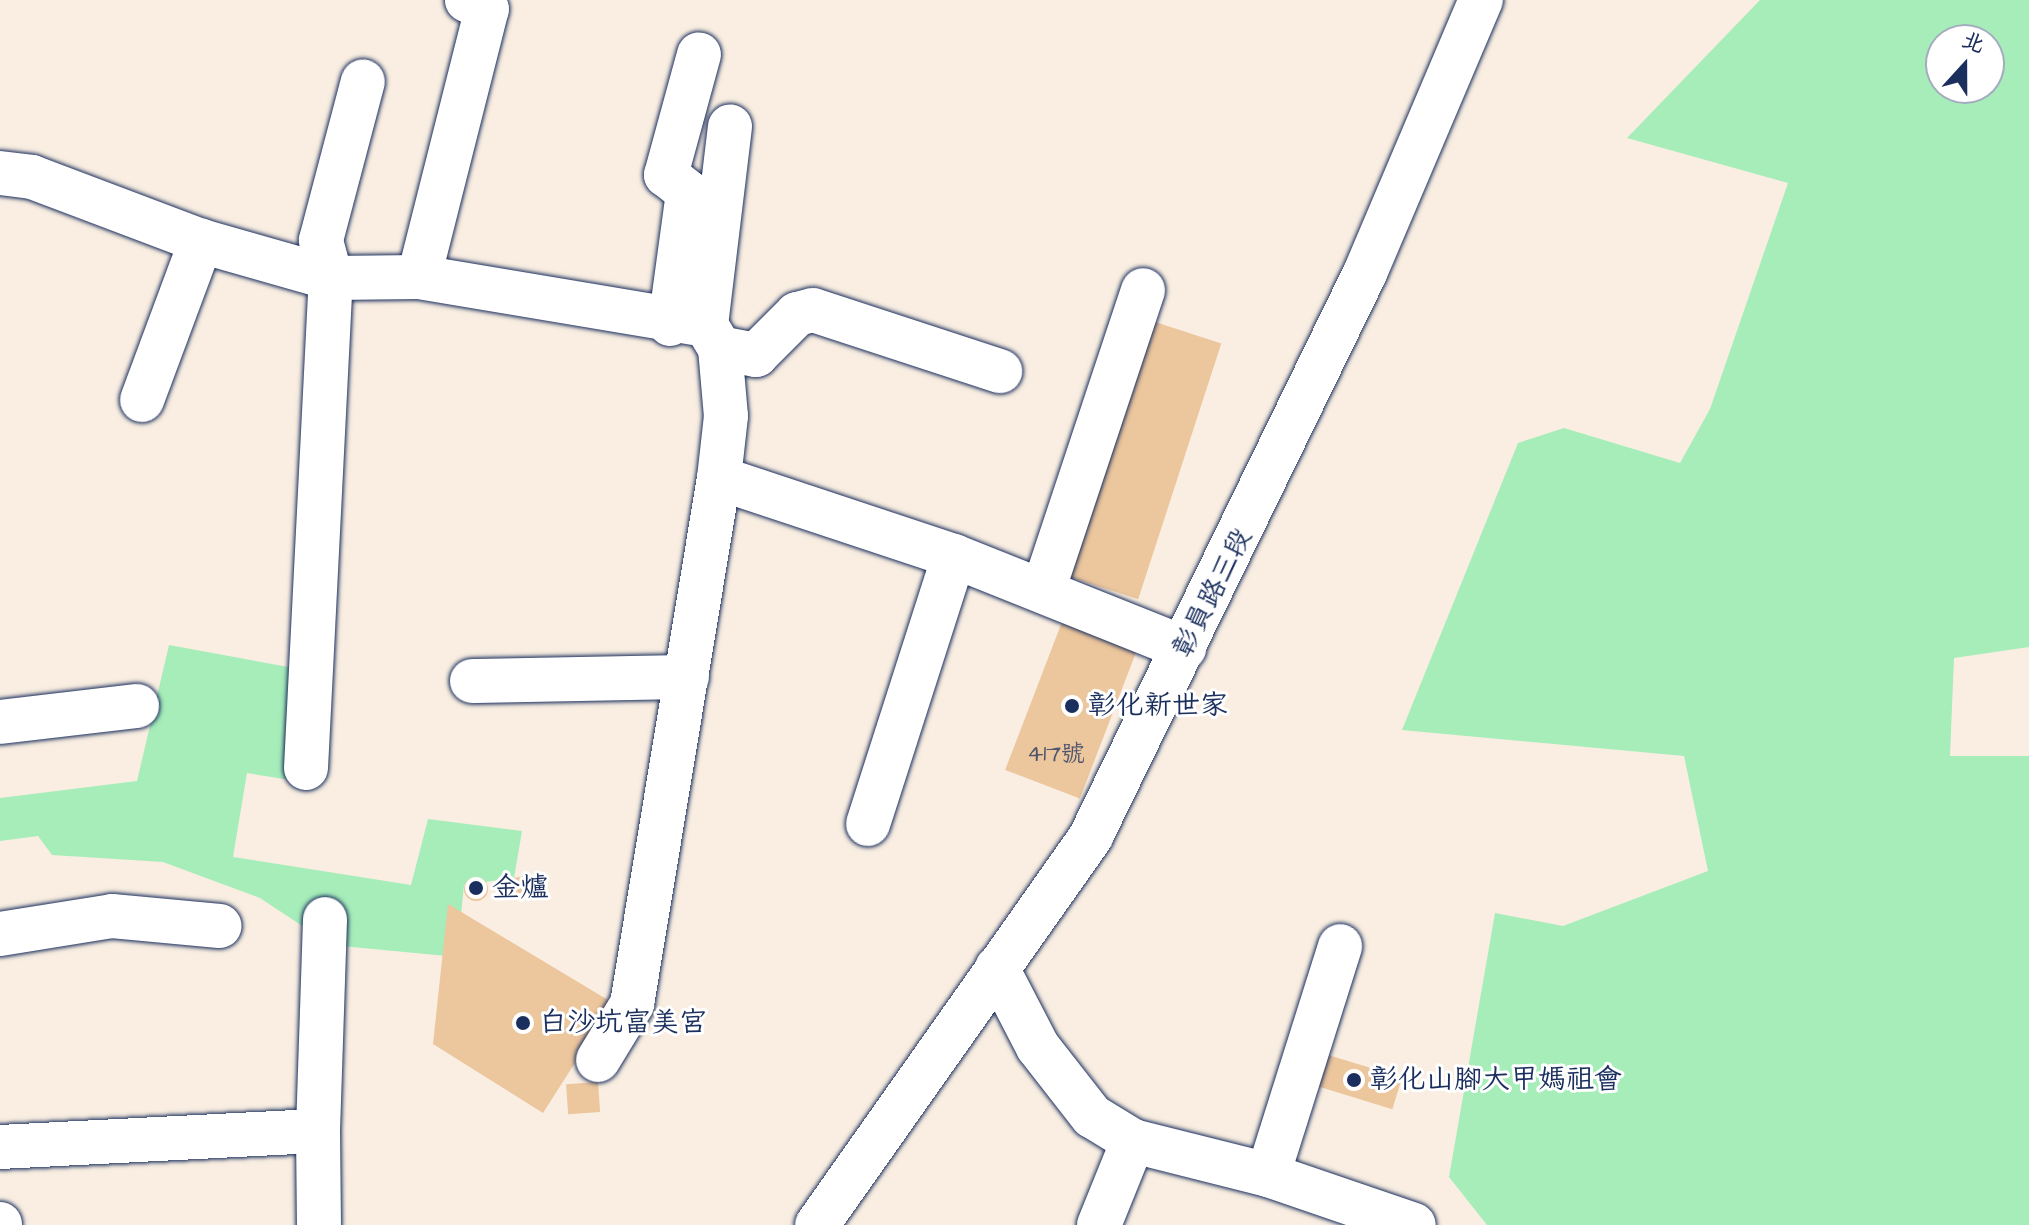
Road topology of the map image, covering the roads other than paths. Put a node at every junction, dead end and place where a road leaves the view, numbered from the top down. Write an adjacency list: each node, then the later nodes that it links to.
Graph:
1 (467, 0): 8 (main road)
2 (1481, 0): 17 (main road, 彰員路三段)
3 (699, 54): 11 (main road)
4 (363, 81): 9 (main road)
5 (730, 126): 11 (main road)
6 (0, 173): 7 (main road)
7 (201, 241): 9 (main road); 13 (main road)
8 (419, 277): 9 (main road); 11 (main road)
9 (331, 278): 22 (main road)
10 (1143, 290): 16 (main road)
11 (699, 333): 12 (main road); 14 (main road)
12 (1000, 371)
13 (142, 400)
14 (719, 478): 15 (main road); 18 (main road)
15 (954, 556): 16 (main road); 23 (main road)
16 (1043, 591): 17 (main road)
17 (1184, 648): 28 (main road, 彰員路三段)
18 (687, 677): 19 (main road); 29 (main road)
19 (472, 681)
20 (137, 706): 21 (main road)
21 (0, 722)
22 (306, 768)
23 (868, 824)
24 (325, 919): 30 (main road)
25 (220, 926): 26 (main road)
26 (0, 934)
27 (1340, 946): 33 (main road)
28 (997, 968): 31 (main road); 36 (main road, 彰員路三段)
29 (598, 1060)
30 (318, 1131): 32 (main road); 35 (main road)
31 (1133, 1141): 33 (main road); 34 (main road)
32 (0, 1147)
33 (1268, 1175): 37 (main road)
34 (1108, 1221)
35 (319, 1225)
36 (817, 1225)
37 (1414, 1225)

